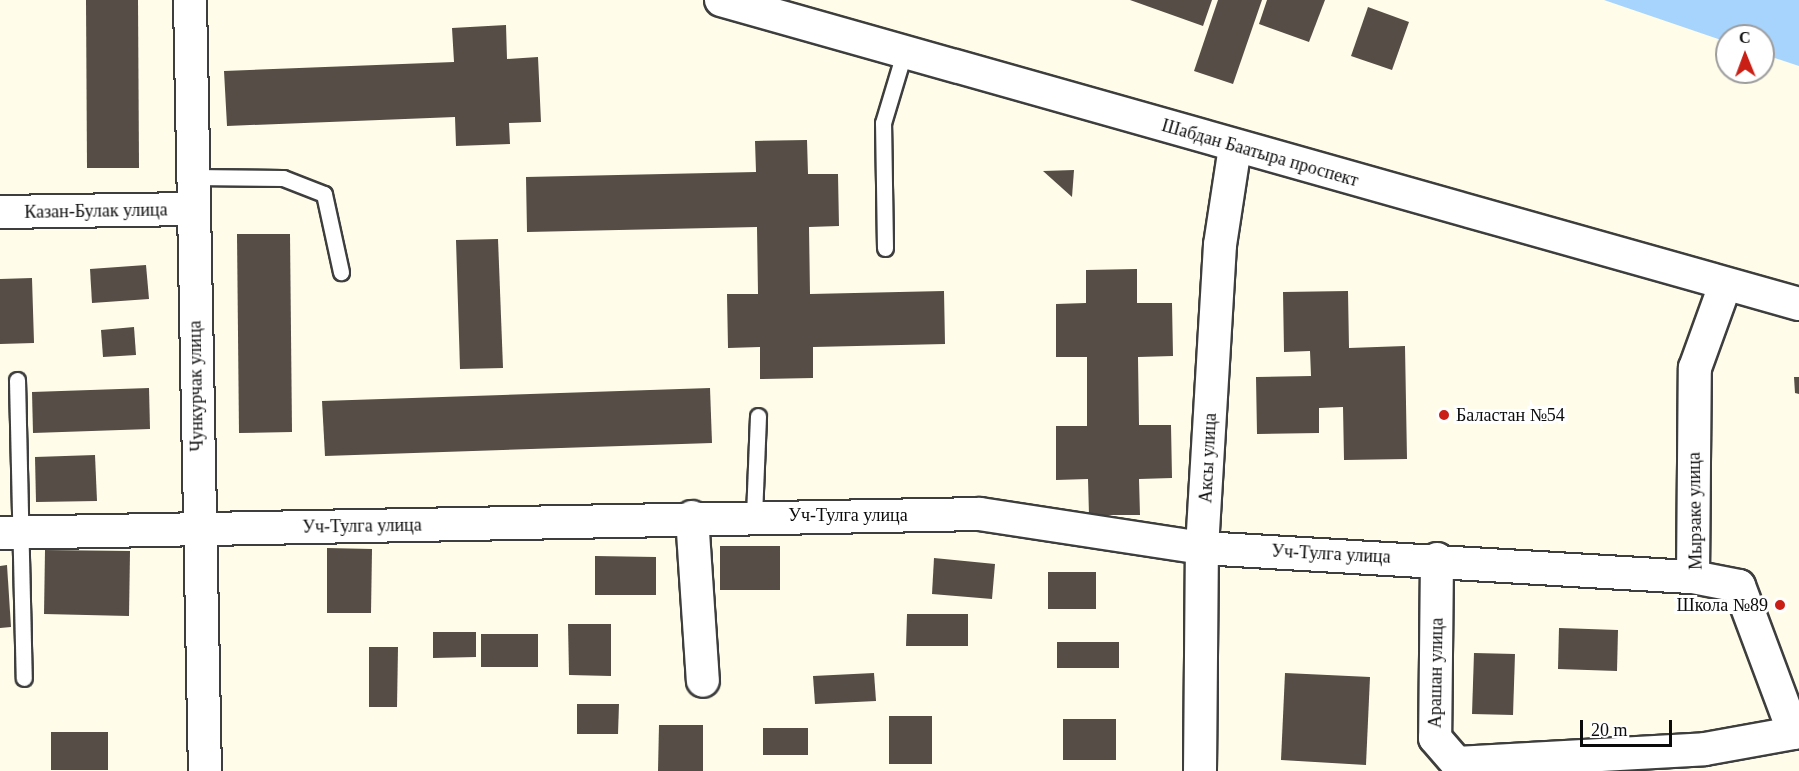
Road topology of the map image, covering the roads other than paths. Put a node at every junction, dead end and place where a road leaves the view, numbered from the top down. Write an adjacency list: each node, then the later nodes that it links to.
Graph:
1 (190, 0): 5 (street, Чункурчак улица)
2 (721, 0): 3 (street, Шабдан Баатыра проспект)
3 (904, 53): 4 (street, Шабдан Баатыра проспект); 8 (lane)
4 (1235, 147): 10 (street, Шабдан Баатыра проспект); 18 (street, Аксы улица)
5 (193, 177): 6 (street, Чункурчак улица); 9 (lane)
6 (192, 209): 7 (street, Казан-Булак улица); 16 (street, Чункурчак улица)
7 (0, 212)
8 (885, 248)
9 (341, 272)
10 (1725, 285): 11 (street, Шабдан Баатыра проспект); 20 (street, Мырзаке улица)
11 (1799, 304)
12 (16, 380): 17 (lane)
13 (758, 416): 14 (lane)
14 (754, 516): 15 (street, Уч-Тулга улица); 18 (street, Уч-Тулга улица)
15 (692, 517): 16 (street, Уч-Тулга улица); 22 (street)
16 (200, 530): 17 (street, Уч-Тулга улица); 24 (street, Чункурчак улица)
17 (11, 533): 21 (lane)
18 (1202, 548): 19 (street, Уч-Тулга улица); 25 (street, Аксы улица)
19 (1437, 559): 20 (street, Уч-Тулга улица); 23 (street, Арашан улица)
20 (1693, 577): 23 (street, Мырзаке улица)
21 (24, 678)
22 (703, 681)
23 (1794, 733)
24 (205, 771)
25 (1200, 771)

